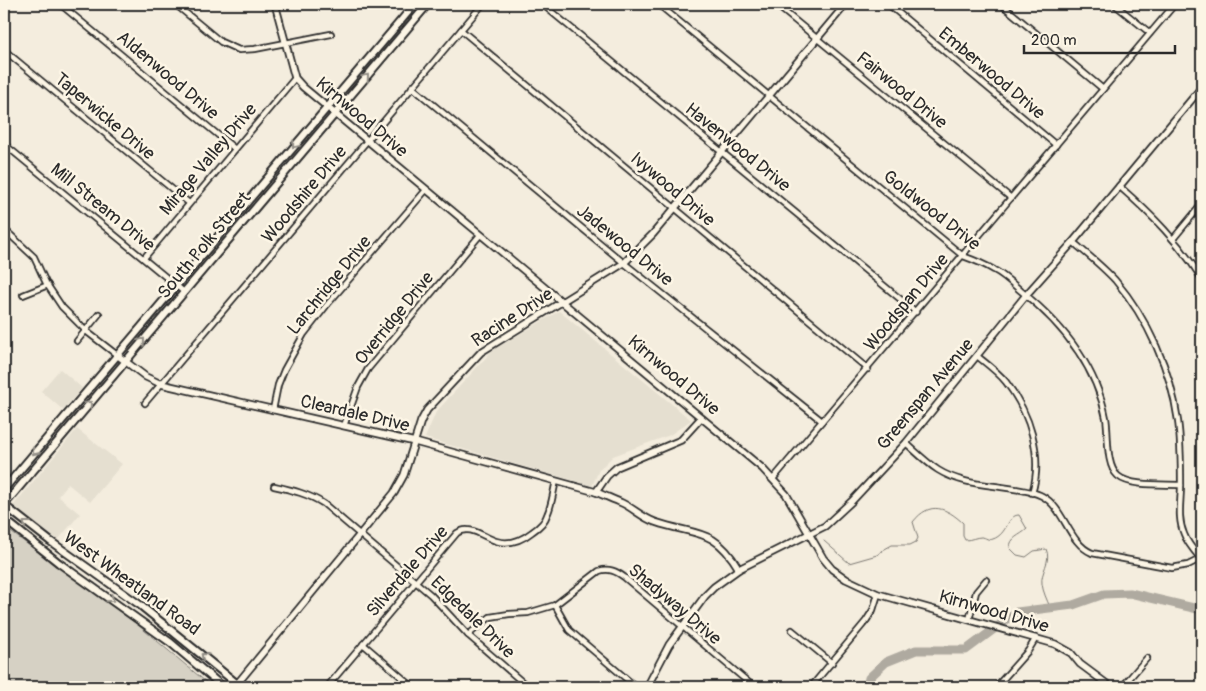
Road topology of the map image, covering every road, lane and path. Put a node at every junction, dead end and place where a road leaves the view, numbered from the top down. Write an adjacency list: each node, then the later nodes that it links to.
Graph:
1 (60, 4): 32 (street, Aldenwood Drive)
2 (175, 4): 20 (street)
3 (275, 4): 20 (street, Kirnwood Drive)
4 (428, 4): 15 (main road, South Polk Street)
5 (483, 4): 16 (street, Woodshire Drive)
6 (542, 4): 33 (street, Havenwood Drive)
7 (658, 4): 26 (street, Goldwood Drive)
8 (775, 4): 19 (street, Fairwood Drive)
9 (846, 4): 19 (street, Racine Drive)
10 (888, 4): 31 (street, Emberwood Drive)
11 (1001, 4): 25 (street)
12 (1114, 4): 17 (street)
13 (1175, 4): 17 (street, Woodspan Drive)
14 (414, 5): 15 (main road); 27 (main road, South Polk Street)
15 (421, 12): 28 (main road, South Polk Street, one-way to 15)
16 (461, 30): 23 (street, Woodshire Drive); 39 (street, Ivywood Drive)
17 (1150, 33): 25 (street, Woodspan Drive)
18 (331, 34): 20 (street)
19 (817, 38): 26 (street, Racine Drive); 36 (street, Fairwood Drive)
20 (286, 44): 22 (street, Kirnwood Drive)
21 (4, 50): 37 (street, Taperwicke Drive)
22 (295, 78): 27 (street, Kirnwood Drive); 32 (street, Mirage Valley Drive)
23 (412, 87): 29 (street, Woodshire Drive); 46 (street, Jadewood Drive)
24 (1202, 87): 34 (street, Greenspan Avenue)
25 (1103, 89): 31 (street, Woodspan Drive)
26 (769, 96): 33 (street, Racine Drive); 44 (street, Goldwood Drive)
27 (327, 108): 28 (street, Kirnwood Drive); 49 (main road, South Polk Street, one-way to 49)
28 (334, 114): 29 (street, Kirnwood Drive); 50 (main road, South Polk Street)
29 (367, 141): 35 (street, Kirnwood Drive); 62 (street, Woodshire Drive)
30 (4, 144): 45 (street, Mill Stream Drive)
31 (1056, 144): 36 (street, Woodspan Drive)
32 (235, 148): 37 (street, Mirage Valley Drive)
33 (722, 152): 39 (street, Racine Drive); 54 (street, Havenwood Drive)
34 (1120, 186): 42 (street); 43 (street, Greenspan Avenue)
35 (426, 190): 41 (street, Kirnwood Drive); 64 (street, Larchridge Drive)
36 (1011, 198): 44 (street, Woodspan Drive)
37 (189, 203): 45 (street, Mirage Valley Drive)
38 (1202, 204): 42 (street)
39 (674, 209): 46 (street, Racine Drive); 61 (street, Ivywood Drive)
40 (4, 229): 48 (street, Cleardale Drive)
41 (480, 235): 53 (street, Kirnwood Drive); 69 (street, Overridge Drive)
42 (1174, 239): 47 (street)
43 (1073, 242): 52 (street, Greenspan Avenue); 74 (street)
44 (963, 256): 52 (street, Goldwood Drive); 54 (street, Woodspan Drive)
45 (144, 258): 49 (street, Mill Stream Drive)
46 (624, 263): 53 (street, Racine Drive); 68 (street, Jadewood Drive)
47 (1202, 279)
48 (48, 285): 51 (street); 56 (street, Cleardale Drive)
49 (176, 285): 50 (street, Mill Stream Drive); 58 (main road, South Polk Street)
50 (184, 292): 60 (main road, South Polk Street, one-way to 50)
51 (23, 295)
52 (1026, 295): 59 (street, Greenspan Avenue); 74 (street, Goldwood Drive)
53 (561, 302): 66 (street, Kirnwood Drive); 70 (street, Racine Drive)
54 (916, 312): 61 (street, Woodspan Drive)
55 (99, 314): 56 (street)
56 (86, 331): 57 (street); 58 (street, Cleardale Drive)
57 (77, 341)
58 (117, 355): 60 (street, Cleardale Drive); 65 (main road, South Polk Street)
59 (977, 356): 71 (street, Greenspan Avenue); 78 (street)
60 (125, 361): 62 (street, Cleardale Drive); 67 (main road, South Polk Street, one-way to 60)
61 (868, 369): 68 (street, Woodspan Drive)
62 (161, 384): 63 (street, Woodshire Drive); 64 (street, Cleardale Drive)
63 (145, 403)
64 (273, 410): 69 (street, Cleardale Drive)
65 (67, 414): 67 (main road); 76 (main road, South Polk Street, one-way to 76)
66 (702, 418): 72 (street, Kirnwood Drive); 77 (street)
67 (75, 421): 79 (main road, South Polk Street)
68 (822, 422): 72 (street, Woodspan Drive)
69 (344, 426): 70 (street, Cleardale Drive)
70 (415, 442): 73 (street, Cleardale Drive); 81 (street, Racine Drive)
71 (906, 443): 78 (street); 82 (street, Greenspan Avenue)
72 (773, 479): 82 (street, Kirnwood Drive)
73 (556, 481): 77 (street, Cleardale Drive); 88 (street, Silverdale Drive)
74 (1181, 485): 83 (street)
75 (274, 486): 81 (street, Edgedale Drive)
76 (4, 489)
77 (596, 492): 85 (street, Cleardale Drive)
78 (1032, 493): 83 (street)
79 (4, 505): 84 (main road, West Wheatland Road, one-way to 79)
80 (4, 519): 86 (main road, West Wheatland Road)
81 (359, 534): 88 (street, Edgedale Drive); 101 (street, Racine Drive)
82 (808, 534): 85 (street, Greenspan Avenue); 89 (street, Kirnwood Drive)
83 (1202, 558)
84 (83, 565): 86 (main road); 94 (main road, West Wheatland Road)
85 (739, 570): 92 (street, Greenspan Avenue)
86 (76, 574): 97 (main road, West Wheatland Road, one-way to 97)
87 (986, 580): 91 (street)
88 (416, 582): 95 (street, Edgedale Drive); 98 (street, Silverdale Drive)
89 (878, 594): 91 (street, Kirnwood Drive); 100 (street)
90 (555, 605): 92 (street, Shadyway Drive); 95 (street, Shadyway Drive); 106 (street)
91 (968, 620): 96 (street, Kirnwood Drive)
92 (682, 627): 107 (street, Greenspan Avenue); 108 (street, Shadyway Drive)
93 (792, 630): 100 (street)
94 (178, 634): 97 (main road); 101 (main road, West Wheatland Road, one-way to 94)
95 (468, 635): 105 (street, Edgedale Drive)
96 (1036, 638): 110 (street); 111 (street, Kirnwood Drive)
97 (171, 642): 102 (main road, West Wheatland Road)
98 (363, 644): 103 (street, Silverdale Drive); 104 (street)
99 (1147, 658): 112 (street)
100 (832, 663): 109 (street)
101 (238, 686)
102 (223, 687)
103 (327, 687)
104 (413, 687)
105 (528, 687)
106 (636, 687)
107 (647, 687)
108 (754, 687)
109 (811, 687)
110 (997, 687)
111 (1110, 687)
112 (1122, 687)

